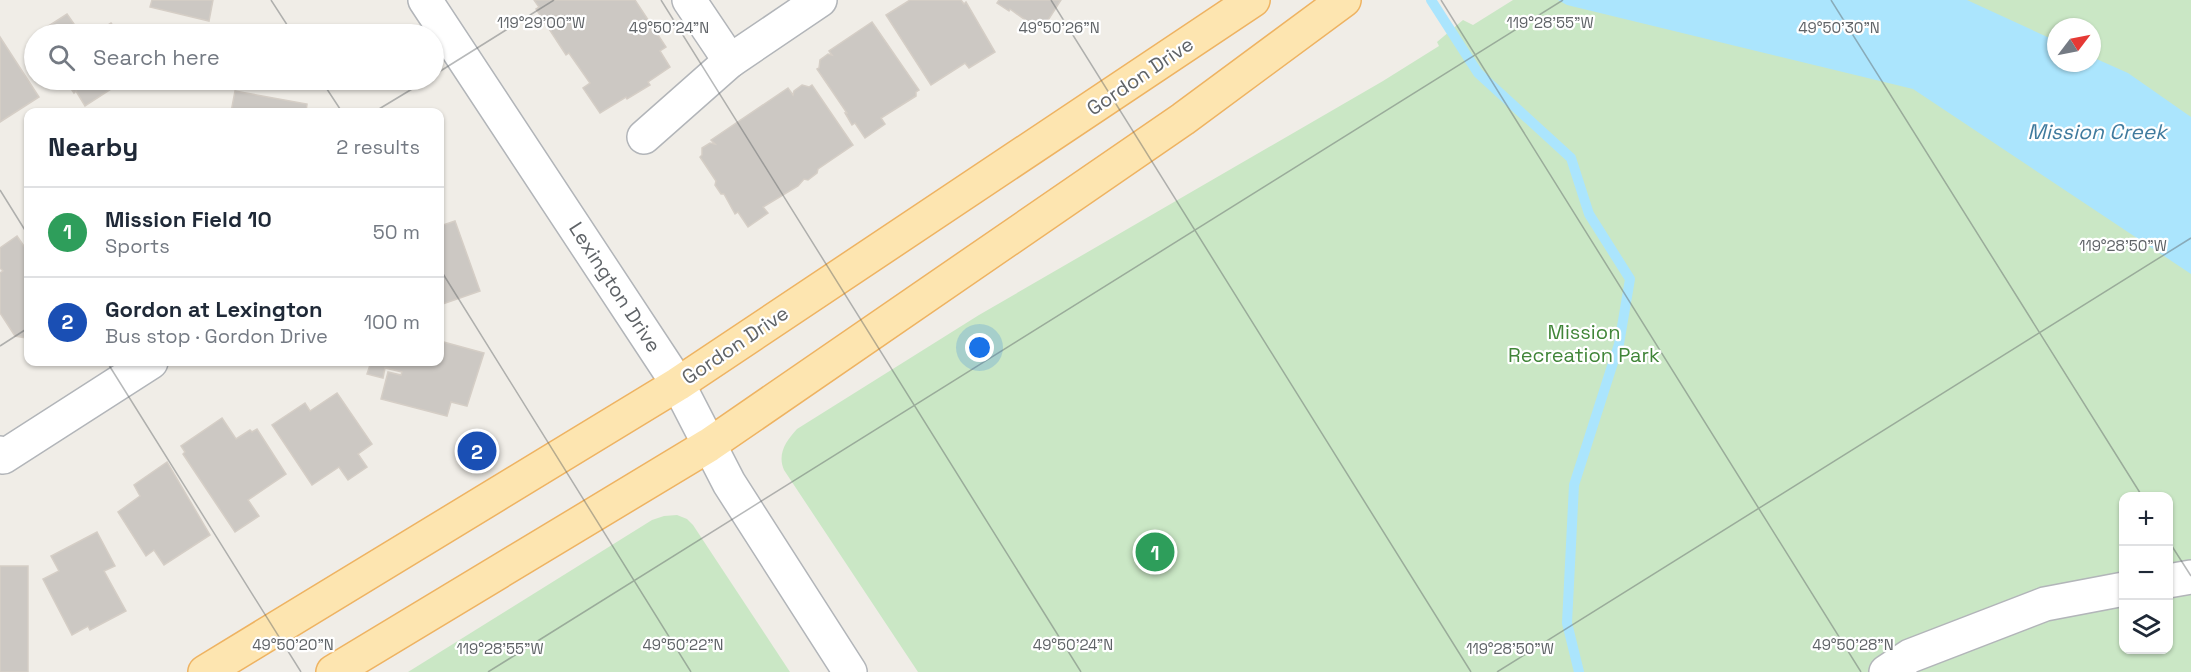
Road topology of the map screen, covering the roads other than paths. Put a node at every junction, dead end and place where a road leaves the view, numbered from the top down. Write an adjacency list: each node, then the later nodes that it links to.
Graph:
1 (425, 0): 6 (street, Lexington Drive)
2 (689, 0): 8 (street)
3 (820, 0): 8 (street)
4 (1253, 0): 11 (main road, Gordon Drive)
5 (1344, 0): 12 (main road)
6 (441, 24)
7 (444, 29): 11 (street, Lexington Drive)
8 (730, 61): 9 (street)
9 (644, 137)
10 (145, 366): 13 (street)
11 (678, 384): 12 (street, Lexington Drive); 17 (main road, Gordon Drive)
12 (709, 445): 18 (main road); 19 (street, Lexington Drive)
13 (1, 455)
14 (2191, 577): 15 (street)
15 (2173, 580)
16 (2119, 590): 20 (street)
17 (205, 672)
18 (333, 672)
19 (850, 672)
20 (1886, 672)

